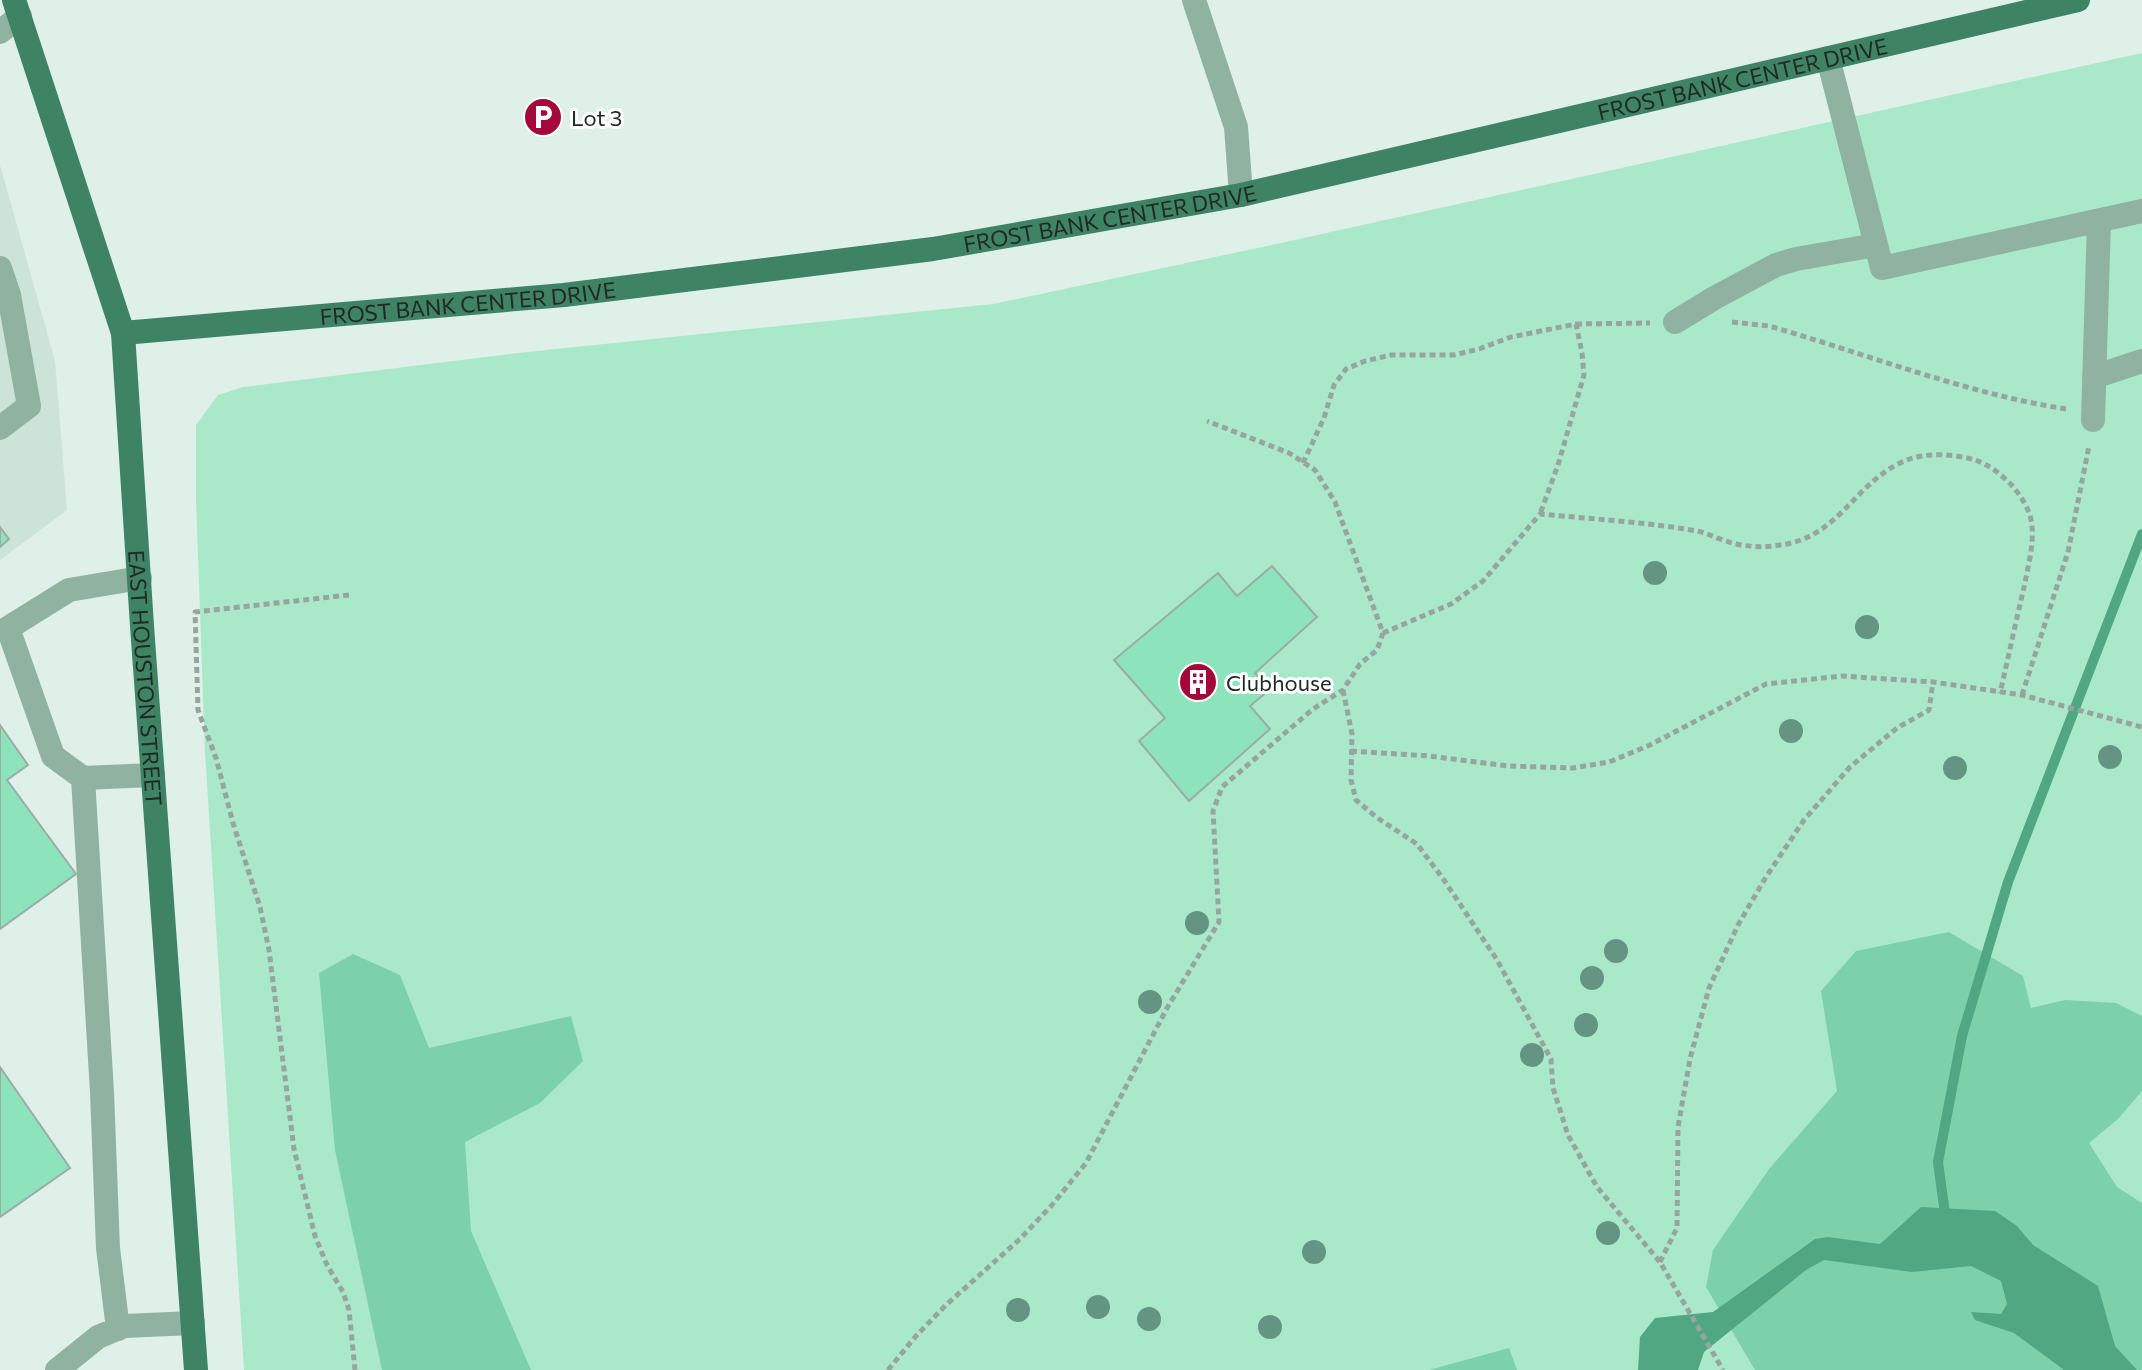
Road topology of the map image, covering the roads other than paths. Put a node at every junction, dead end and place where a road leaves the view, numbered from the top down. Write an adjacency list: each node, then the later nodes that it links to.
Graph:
1 (1194, 0): 6 (lane)
2 (2078, 0): 5 (main road, FROST BANK CENTER DRIVE)
3 (17, 8): 4 (lane); 13 (main road, EAST HOUSTON STREET)
4 (0, 32)
5 (1828, 58): 6 (main road, FROST BANK CENTER DRIVE); 9 (lane)
6 (1241, 195): 13 (main road, FROST BANK CENTER DRIVE)
7 (2142, 211): 8 (lane)
8 (2099, 221): 9 (lane); 15 (lane)
9 (1876, 245): 12 (lane)
10 (0, 268): 11 (lane)
11 (5, 299): 17 (lane)
12 (1675, 322)
13 (123, 333): 18 (main road, EAST HOUSTON STREET)
14 (2142, 361): 15 (lane)
15 (2094, 377): 16 (lane)
16 (2093, 420)
17 (0, 428)
18 (140, 578): 19 (main road, EAST HOUSTON STREET); 20 (lane)
19 (153, 775): 20 (lane); 21 (main road, EAST HOUSTON STREET)
20 (83, 778): 22 (lane)
21 (193, 1323): 22 (lane); 24 (main road, EAST HOUSTON STREET)
22 (118, 1329): 23 (lane)
23 (57, 1370)
24 (196, 1370)

